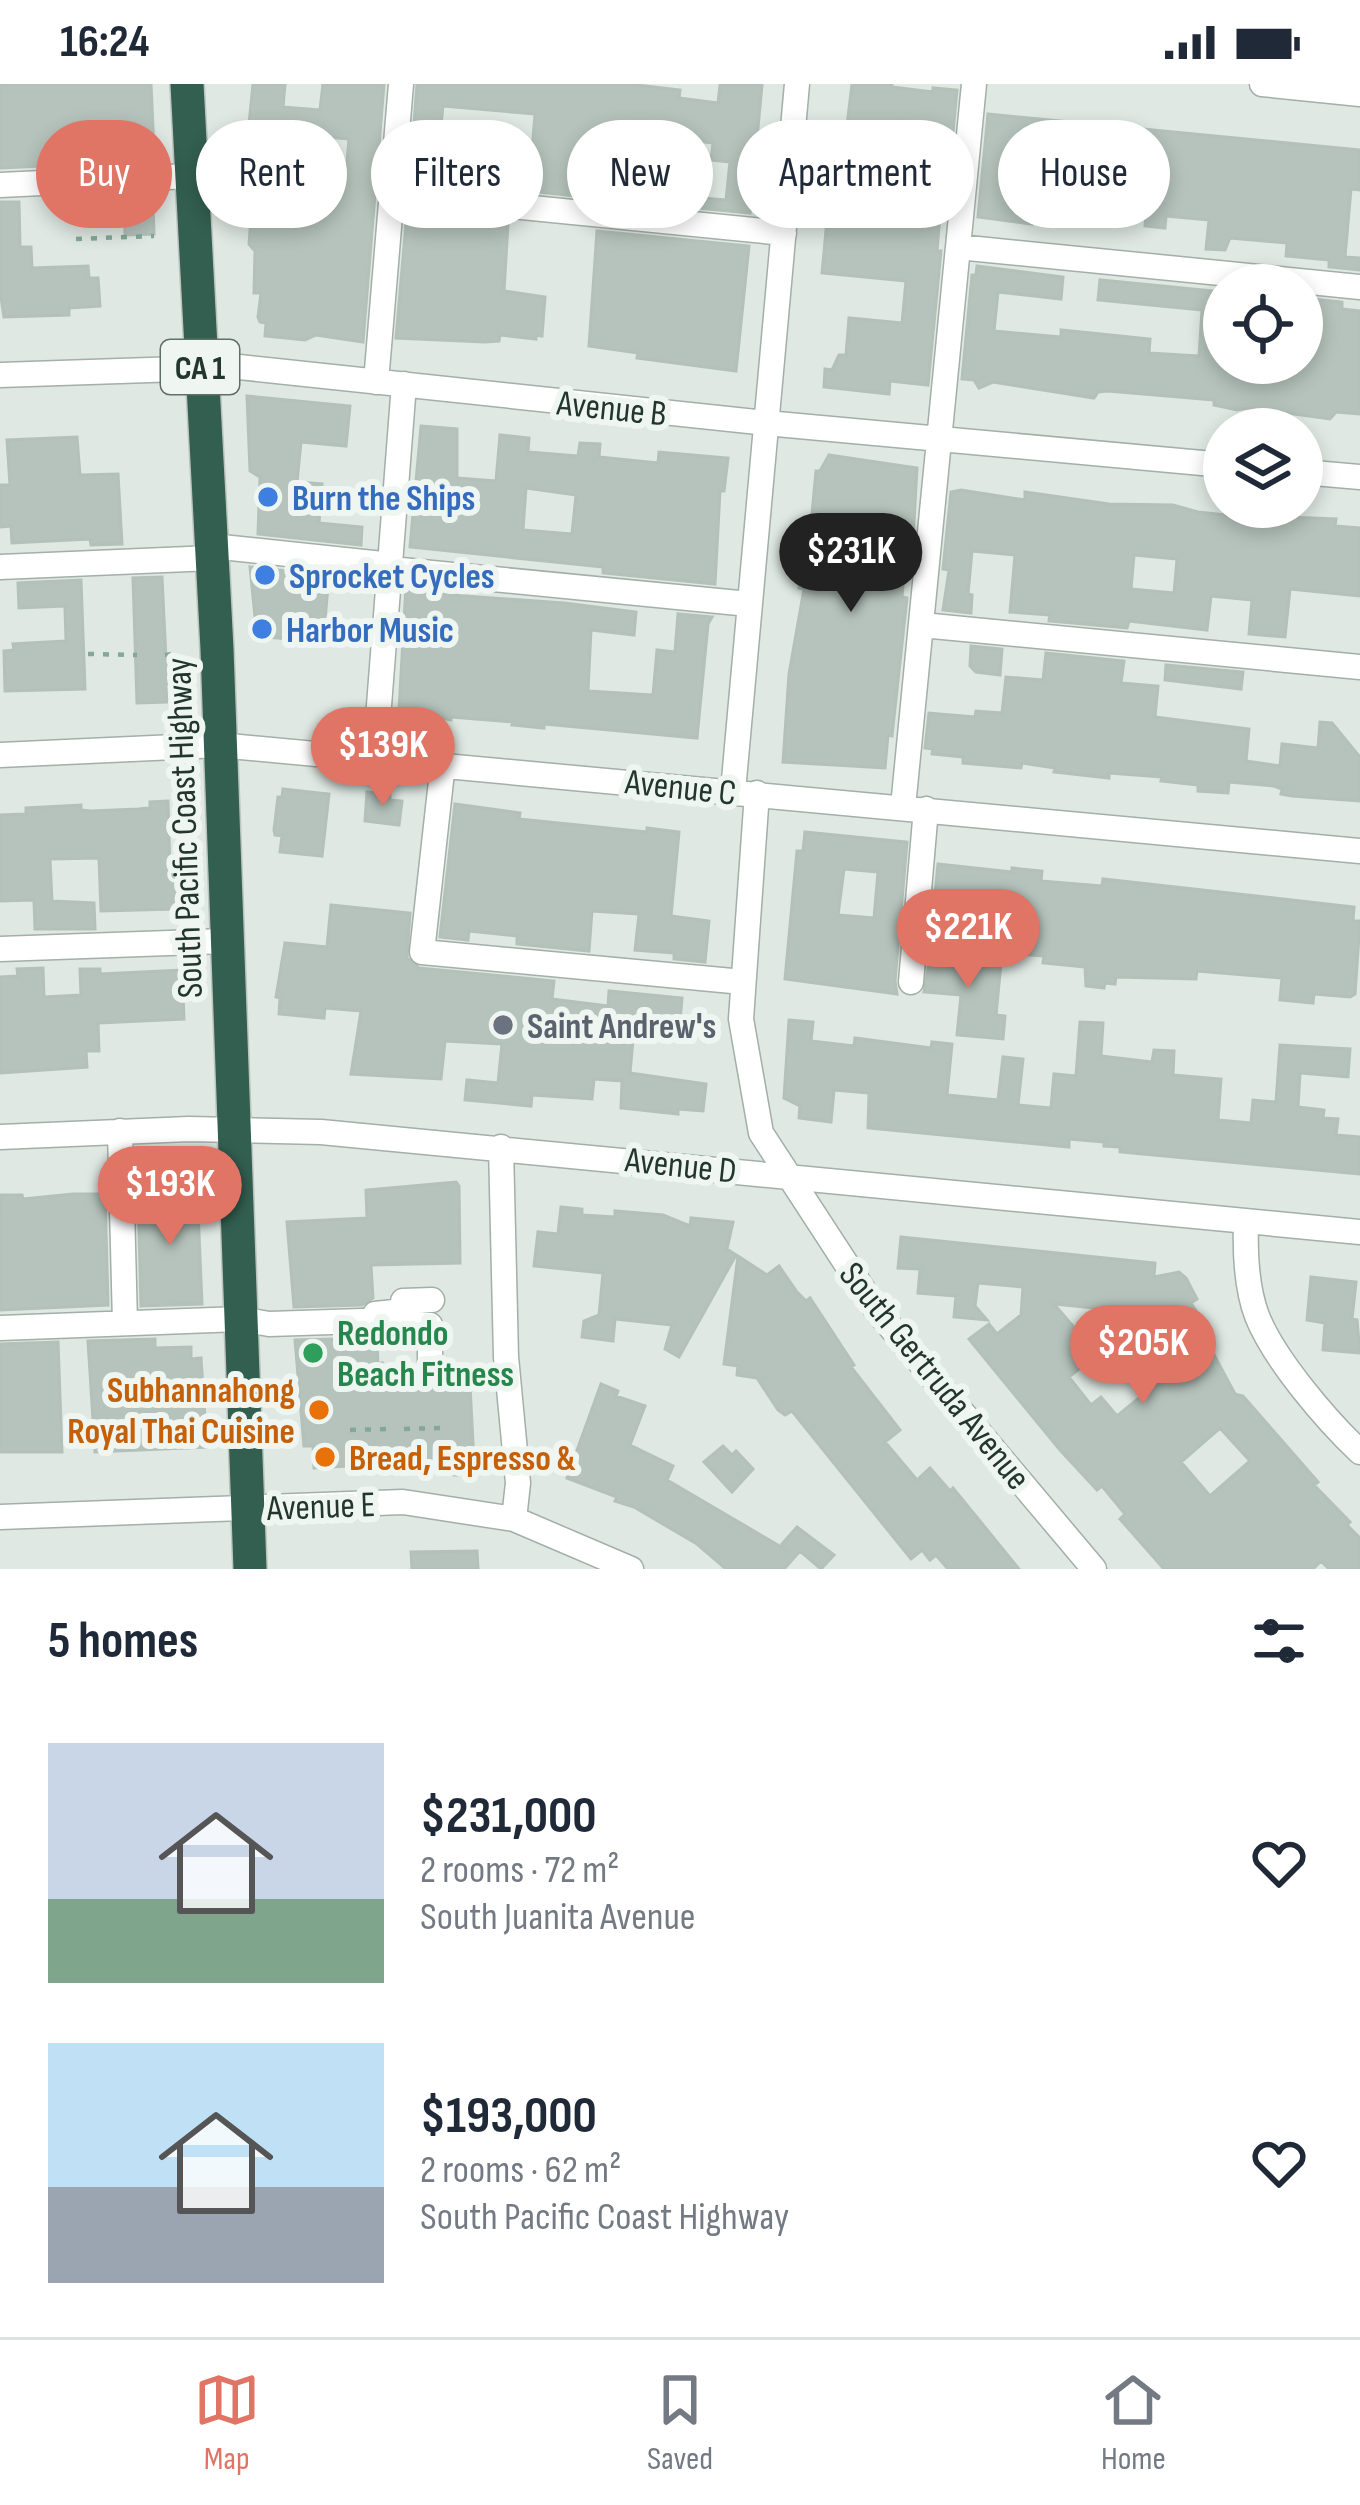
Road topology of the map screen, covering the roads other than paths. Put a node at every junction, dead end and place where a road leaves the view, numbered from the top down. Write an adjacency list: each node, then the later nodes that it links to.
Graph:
1 (187, 84): 8 (highway, South Pacific Coast Highway / CA 1)
2 (400, 84): 7 (street)
3 (797, 84): 12 (street, South Gertruda Avenue)
4 (974, 84): 13 (street)
5 (1262, 84): 6 (street)
6 (1360, 94)
7 (397, 120)
8 (190, 176): 9 (street); 15 (highway, South Pacific Coast Highway / CA 1)
9 (0, 185)
10 (543, 209): 12 (street)
11 (387, 228): 17 (street)
12 (784, 233): 19 (street, South Gertruda Avenue)
13 (958, 247): 14 (street); 20 (street)
14 (1360, 287)
15 (200, 368): 16 (street, Avenue B); 17 (street, Avenue B); 24 (highway, South Pacific Coast Highway / CA 1)
16 (0, 375)
17 (376, 382): 18 (street, Avenue B)
18 (404, 384): 19 (street, Avenue B); 26 (street)
19 (766, 423): 20 (street, Avenue B); 27 (street, South Gertruda Avenue)
20 (939, 439): 21 (street, Avenue B); 28 (street)
21 (1203, 463)
22 (1323, 474): 23 (street)
23 (1360, 477)
24 (212, 552): 25 (street); 26 (street); 30 (highway, South Pacific Coast Highway / CA 1)
25 (0, 567)
26 (391, 567): 27 (street); 32 (street)
27 (749, 604): 34 (street, South Gertruda Avenue)
28 (922, 626): 29 (street); 35 (street)
29 (1360, 667)
30 (219, 745): 31 (street, Avenue C); 32 (street, Avenue C); 37 (highway, South Pacific Coast Highway / CA 1)
31 (0, 755)
32 (375, 757): 33 (street, Avenue C)
33 (443, 763): 34 (street, Avenue C); 39 (street)
34 (745, 792): 35 (street, Avenue C); 39 (street, South Gertruda Avenue)
35 (915, 808): 36 (street, Avenue C); 40 (street)
36 (1360, 851)
37 (225, 940): 38 (street); 41 (highway, South Pacific Coast Highway / CA 1)
38 (0, 950)
39 (742, 982): 45 (street, South Gertruda Avenue)
40 (911, 982)
41 (234, 1129): 42 (street, Avenue D); 44 (street, Avenue D); 49 (highway, South Pacific Coast Highway / CA 1)
42 (119, 1131): 43 (street, Avenue D); 51 (street)
43 (0, 1137)
44 (500, 1147): 45 (street, Avenue D); 57 (street)
45 (786, 1174): 46 (street, Avenue D); 60 (street, South Gertruda Avenue)
46 (1246, 1222): 47 (street, Avenue D); 54 (street)
47 (1360, 1232)
48 (432, 1300): 50 (street)
49 (240, 1319): 50 (street); 51 (street); 55 (highway, South Pacific Coast Highway / CA 1)
50 (362, 1321): 53 (street)
51 (125, 1323): 52 (street)
52 (0, 1328)
53 (430, 1358)
54 (1360, 1452)
55 (248, 1507): 56 (street, Avenue E); 57 (street, Avenue E); 58 (highway, South Pacific Coast Highway / CA 1)
56 (0, 1517)
57 (514, 1519): 59 (street, Avenue E)
58 (250, 1569)
59 (631, 1569)
60 (1094, 1569)

